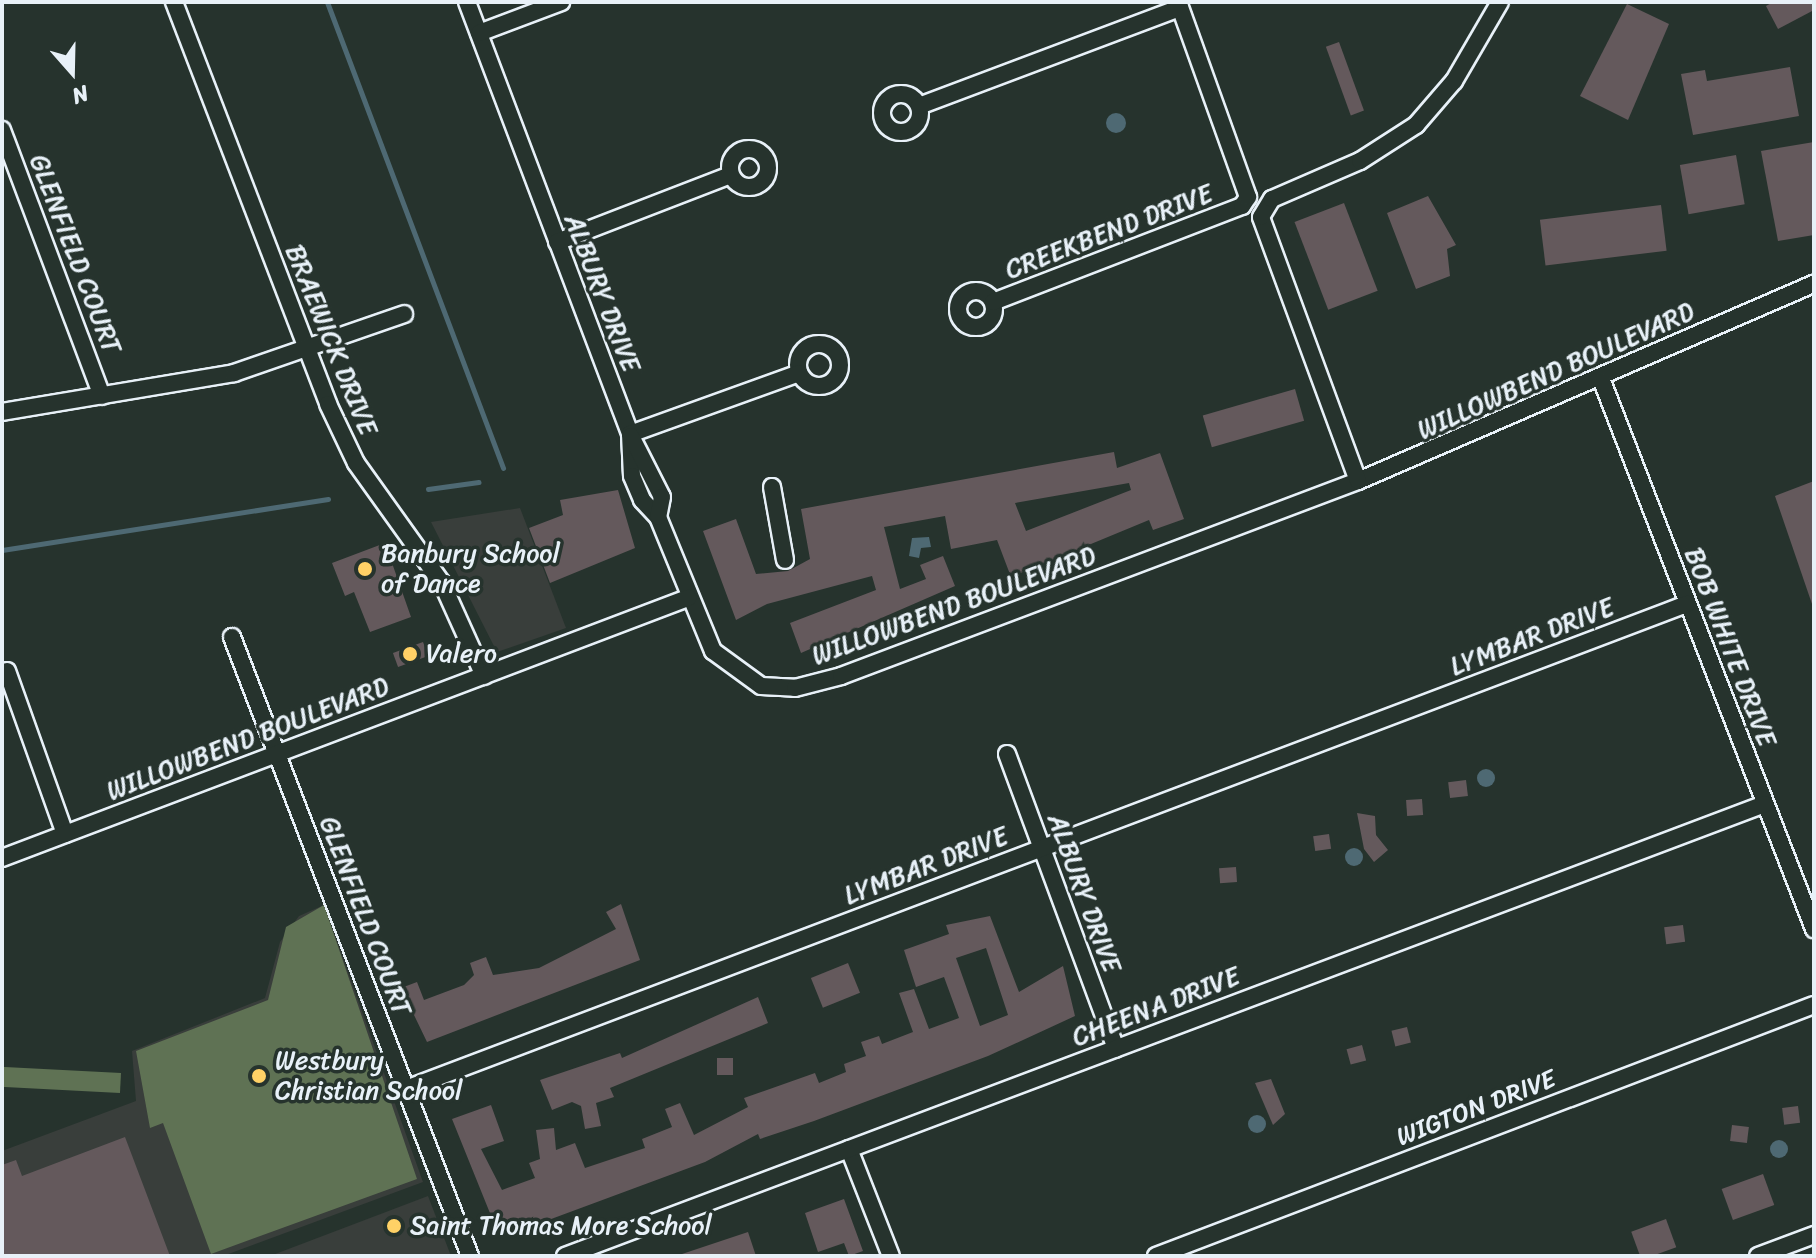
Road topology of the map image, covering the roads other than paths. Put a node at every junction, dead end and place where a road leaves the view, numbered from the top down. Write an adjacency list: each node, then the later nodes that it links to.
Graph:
1 (174, 2): 14 (street, BRAEWICK DRIVE)
2 (467, 2): 6 (street, ALBURY DRIVE)
3 (561, 2): 6 (street)
4 (1500, 2): 20 (street)
5 (1179, 5): 7 (street); 12 (street, CREEKBEND DRIVE)
6 (479, 33): 10 (street, ALBURY DRIVE)
7 (919, 106)
8 (2, 130): 17 (street, GLENFIELD COURT)
9 (731, 175): 10 (street)
10 (557, 242): 19 (street, ALBURY DRIVE)
11 (1814, 284): 16 (street, WILLOWBEND BOULEVARD)
12 (993, 302)
13 (404, 314): 14 (street)
14 (307, 351): 17 (street); 27 (street, BRAEWICK DRIVE)
15 (799, 373): 19 (street)
16 (1602, 381): 20 (street, WILLOWBEND BOULEVARD); 24 (street, BOB WHITE DRIVE)
17 (102, 396): 18 (street)
18 (2, 412)
19 (630, 434): 23 (street, ALBURY DRIVE)
20 (1358, 481): 23 (street, WILLOWBEND BOULEVARD)
21 (772, 487): 22 (street)
22 (785, 560)
23 (688, 598): 27 (street, WILLOWBEND BOULEVARD)
24 (1687, 604): 30 (street, BOB WHITE DRIVE); 32 (street, LYMBAR DRIVE)
25 (232, 637): 28 (street, GLENFIELD COURT)
26 (7, 671): 31 (street)
27 (484, 676): 28 (street, WILLOWBEND BOULEVARD)
28 (277, 754): 31 (street, WILLOWBEND BOULEVARD); 37 (street, GLENFIELD COURT)
29 (1007, 754): 32 (street, ALBURY DRIVE)
30 (1765, 804): 34 (street, BOB WHITE DRIVE); 36 (street, CHEENA DRIVE)
31 (65, 834): 33 (street, WILLOWBEND BOULEVARD)
32 (1042, 848): 36 (street, ALBURY DRIVE); 37 (street, LYMBAR DRIVE)
33 (2, 858)
34 (1814, 929)
35 (1814, 1005): 43 (street, WIGTON DRIVE)
36 (1116, 1048): 38 (street, CHEENA DRIVE)
37 (406, 1089): 40 (street, GLENFIELD COURT)
38 (849, 1149): 41 (street, CHEENA DRIVE); 42 (street)
39 (1814, 1235): 44 (street)
40 (470, 1256)
41 (565, 1256)
42 (891, 1256)
43 (1156, 1256)
44 (1758, 1256)

